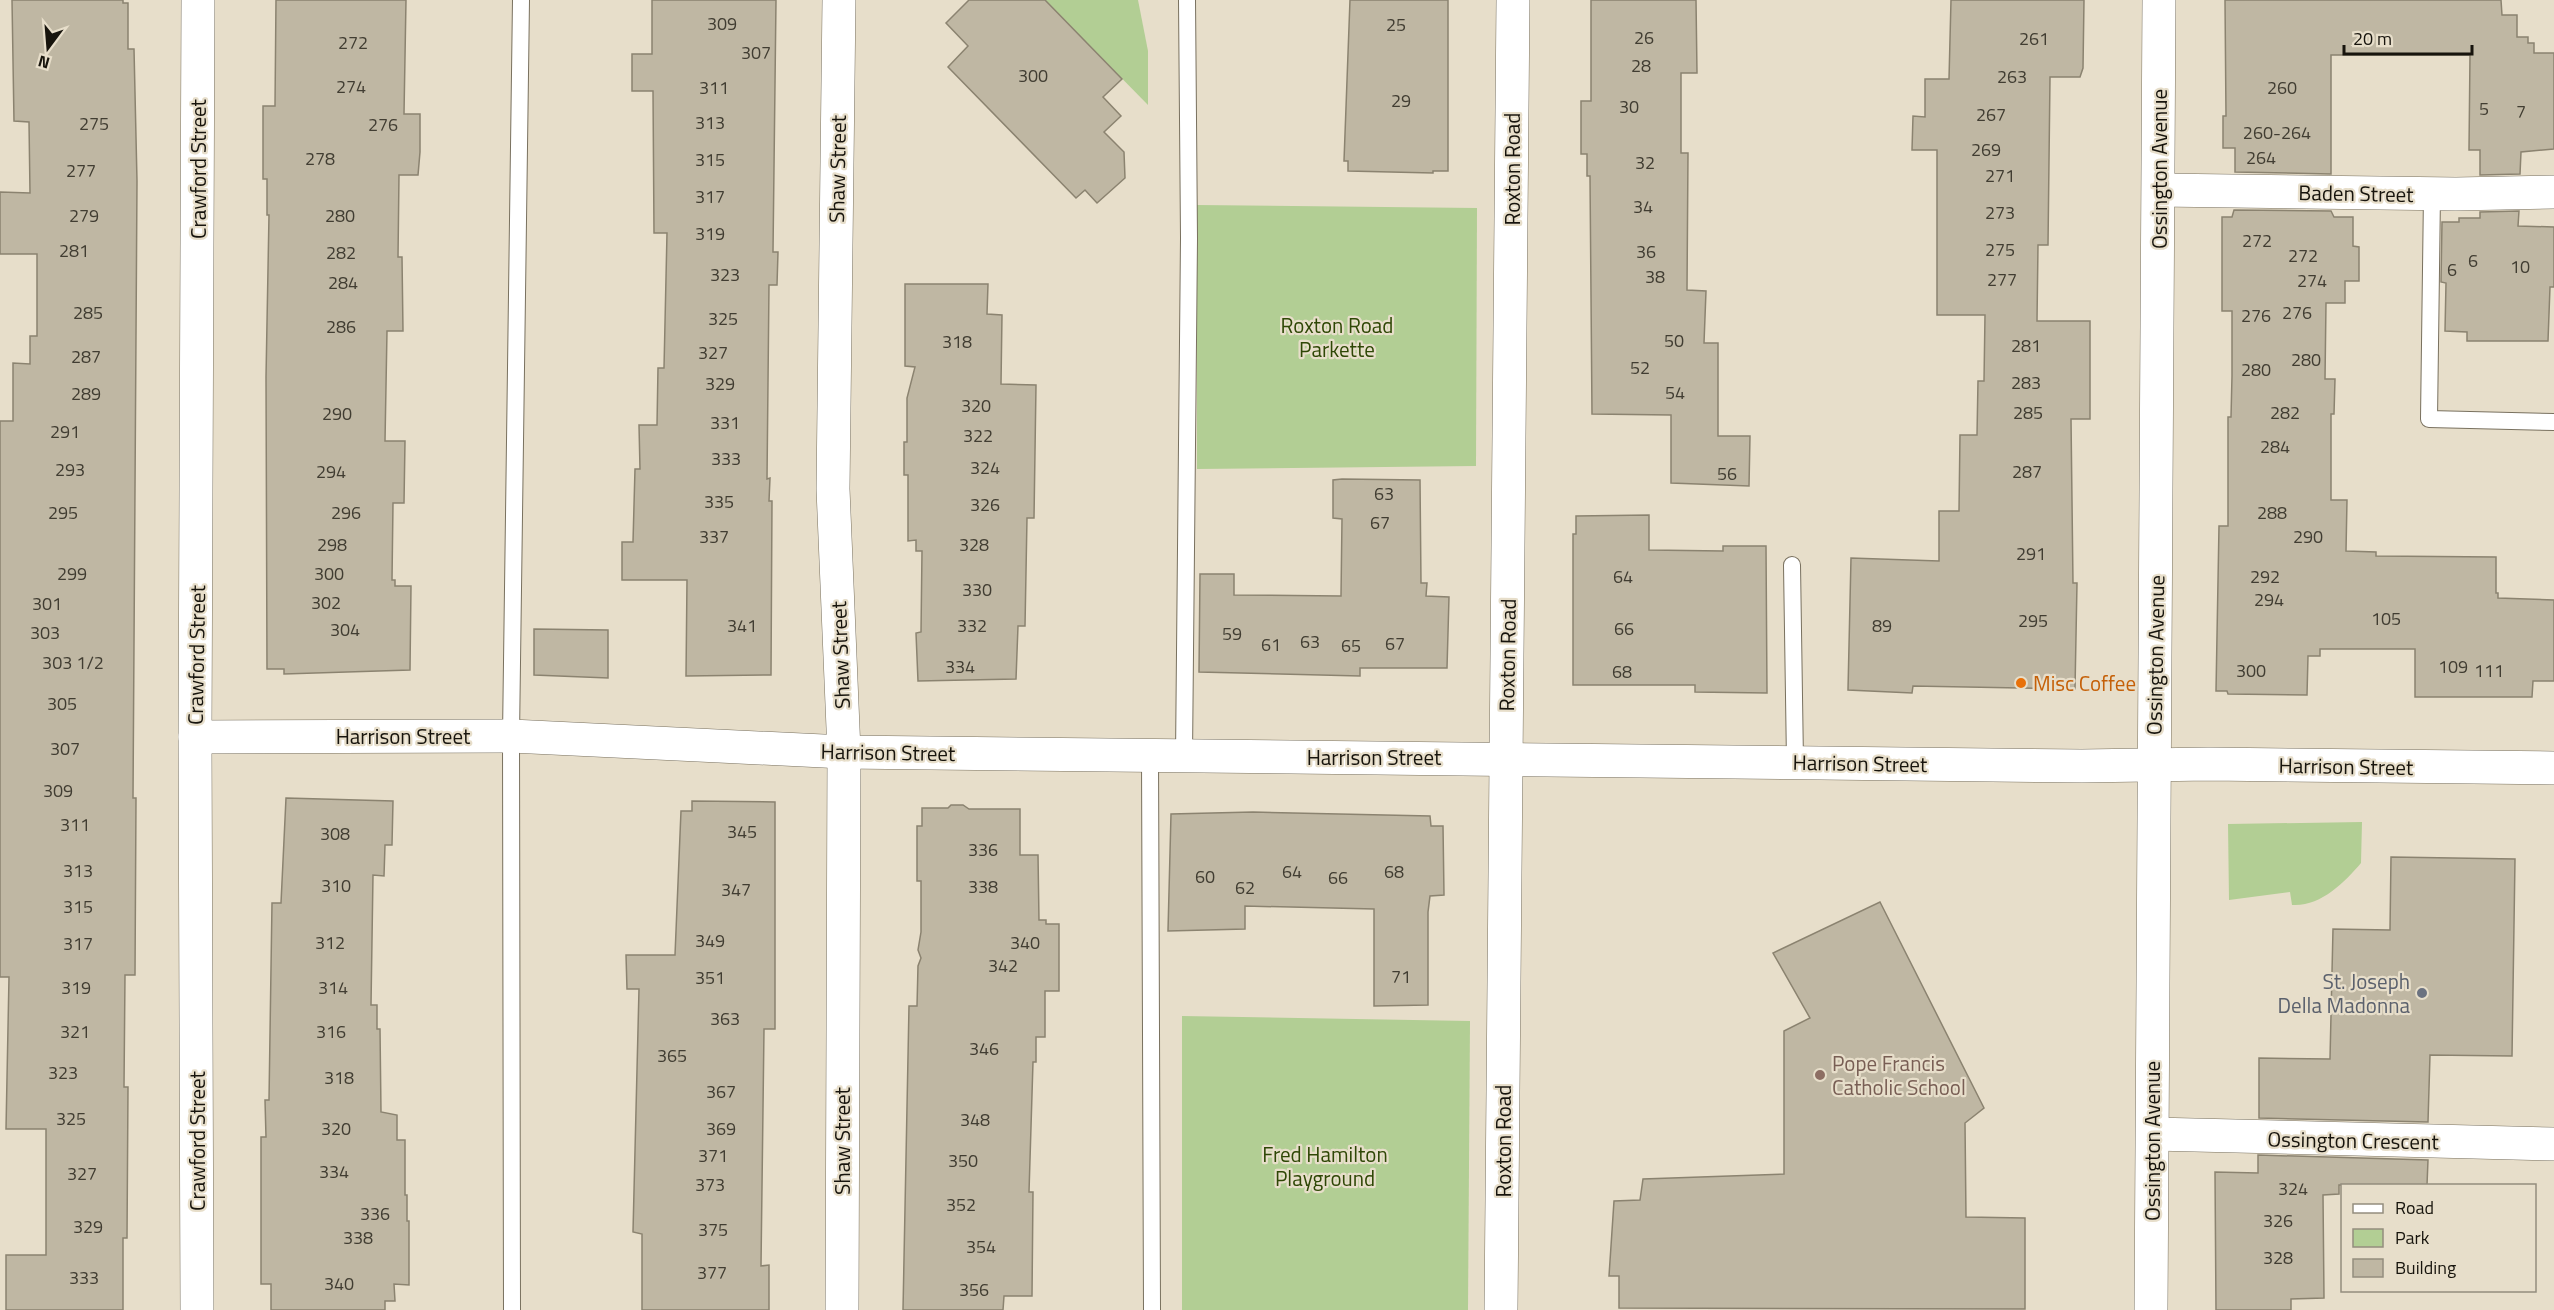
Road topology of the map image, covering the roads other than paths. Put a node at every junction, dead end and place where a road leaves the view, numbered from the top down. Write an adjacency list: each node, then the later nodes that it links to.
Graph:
1 (198, 0): 13 (street, Crawford Street)
2 (521, 0): 12 (lane)
3 (839, 0): 14 (street, Shaw Street)
4 (1187, 0): 16 (lane)
5 (1513, 0): 17 (street, Roxton Road)
6 (2159, 0): 7 (street, Ossington Avenue)
7 (2159, 190): 9 (street, Baden Street); 19 (street, Ossington Avenue)
8 (2554, 192): 9 (street, Baden Street)
9 (2432, 194): 10 (lane)
10 (2554, 422)
11 (1792, 565): 18 (lane)
12 (511, 736): 13 (street, Harrison Street); 14 (street, Harrison Street); 24 (lane)
13 (195, 737): 23 (street, Crawford Street)
14 (844, 752): 15 (street, Harrison Street); 25 (street, Shaw Street)
15 (1150, 756): 16 (street, Harrison Street); 26 (lane)
16 (1184, 756): 17 (street, Harrison Street)
17 (1506, 758): 18 (street, Harrison Street); 27 (street, Roxton Road)
18 (1795, 762): 19 (street, Harrison Street)
19 (2154, 765): 20 (street, Harrison Street); 21 (street, Ossington Avenue)
20 (2554, 768)
21 (2153, 1134): 22 (street, Ossington Crescent); 28 (street, Ossington Avenue)
22 (2554, 1144)
23 (197, 1310)
24 (512, 1310)
25 (842, 1310)
26 (1152, 1310)
27 (1501, 1310)
28 (2151, 1310)

